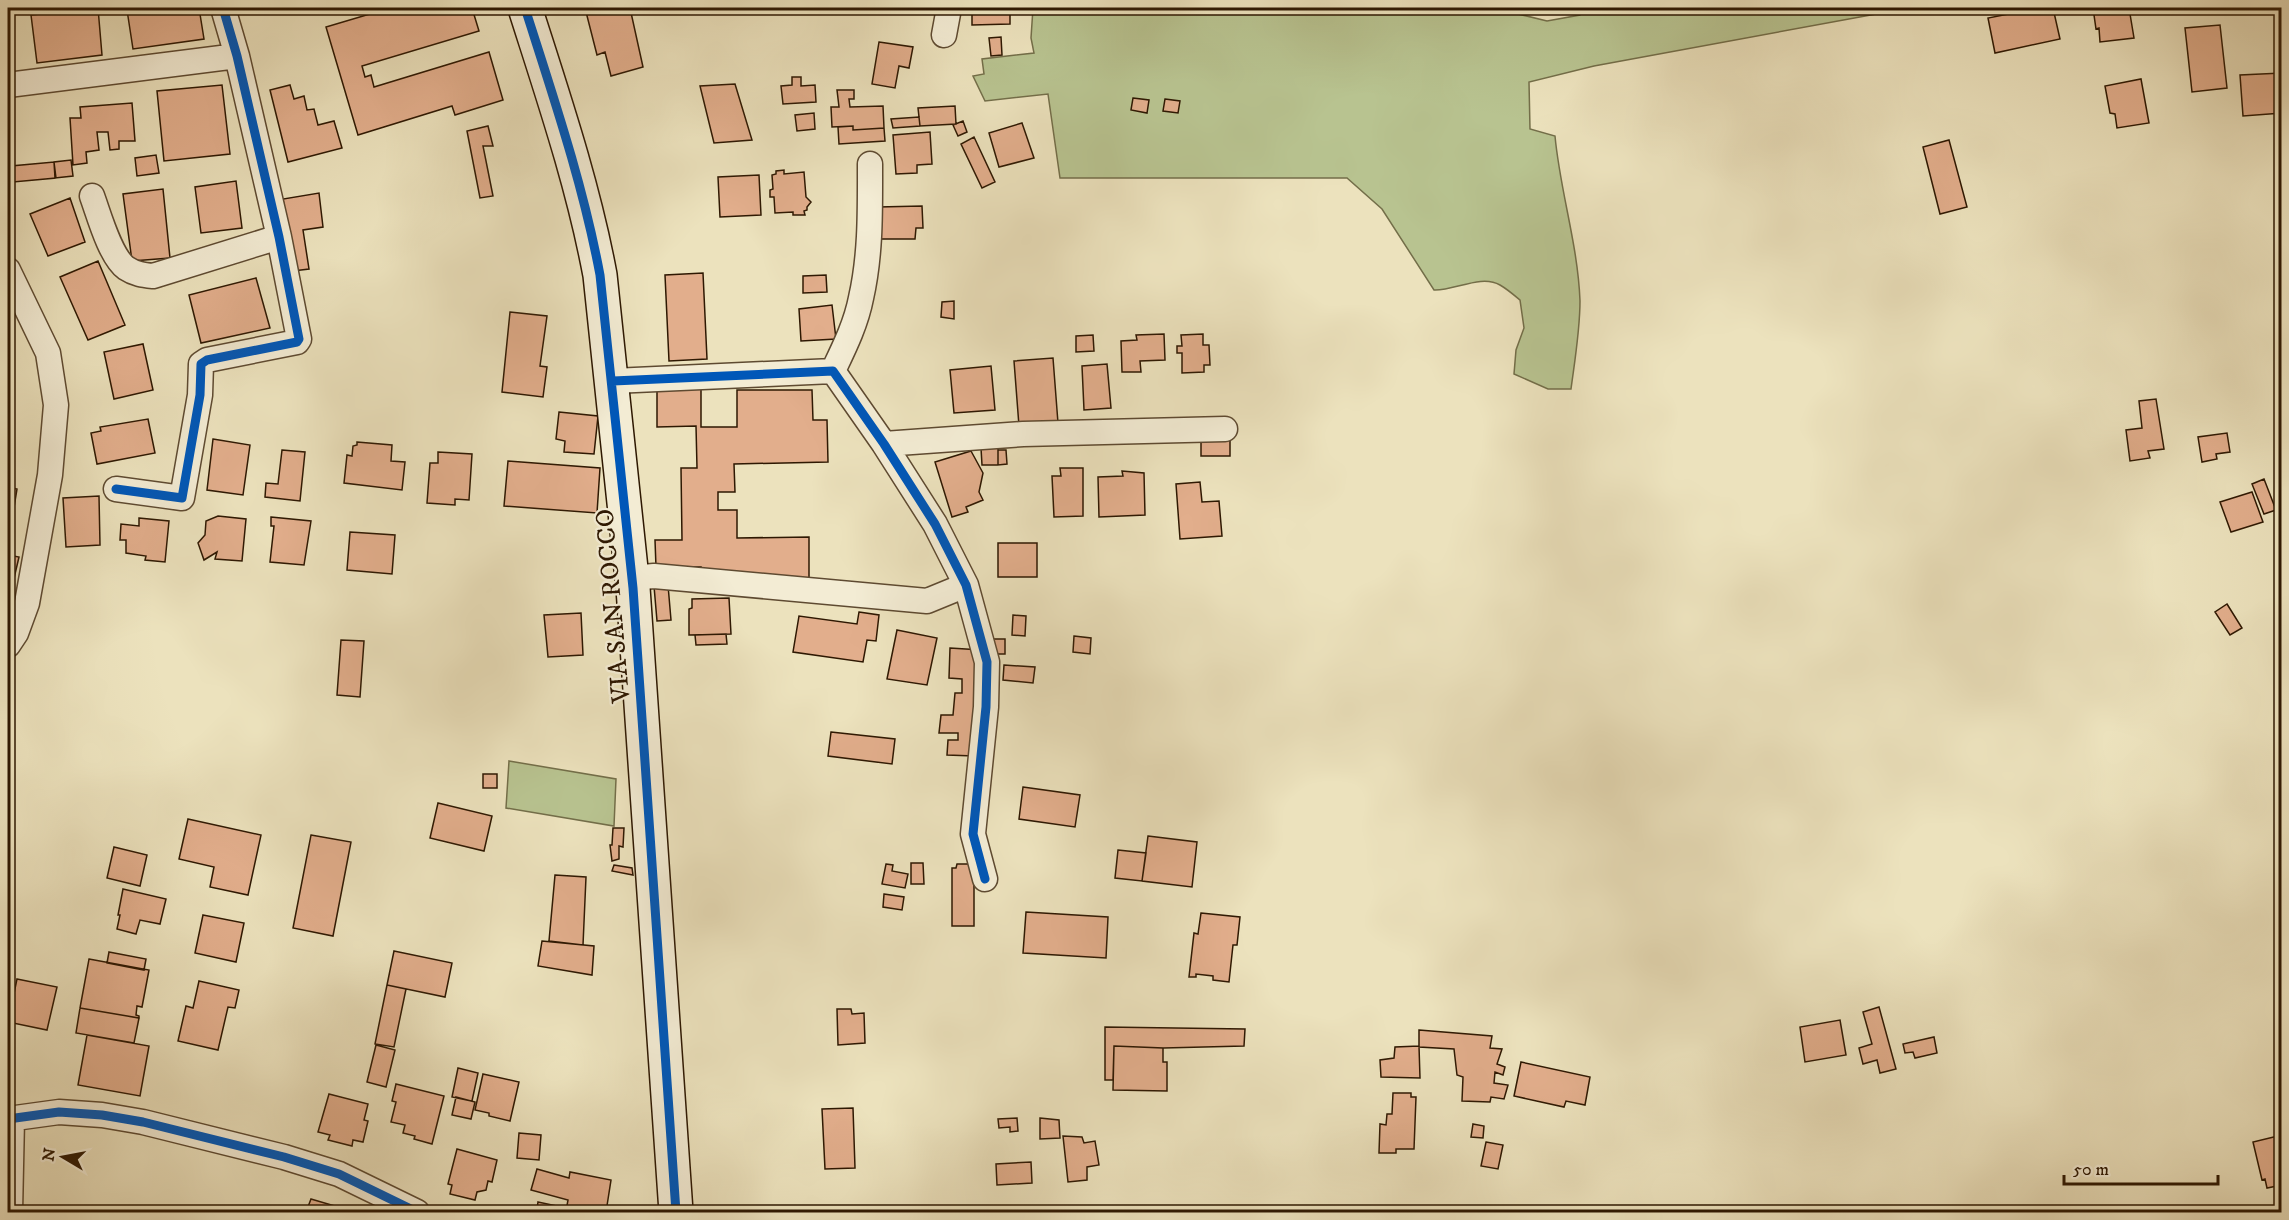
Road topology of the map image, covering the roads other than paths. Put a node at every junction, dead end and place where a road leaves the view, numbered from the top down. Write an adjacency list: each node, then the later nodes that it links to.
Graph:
1 (223, 8): 5 (street)
2 (525, 8): 12 (street, VIA SAN ROCCO)
3 (949, 8): 4 (street)
4 (944, 35)
5 (237, 56): 6 (street); 9 (street)
6 (8, 85)
7 (870, 164): 11 (street)
8 (92, 196): 9 (street)
9 (279, 237): 15 (street)
10 (8, 270): 18 (street)
11 (832, 371): 12 (street); 14 (street)
12 (613, 381): 16 (street, VIA SAN ROCCO)
13 (1226, 429): 14 (street)
14 (884, 444): 17 (street)
15 (116, 489)
16 (632, 578): 17 (street); 23 (street, VIA SAN ROCCO)
17 (966, 585): 19 (street)
18 (8, 645)
19 (984, 879)
20 (10, 1119): 21 (street); 22 (street)
21 (10, 1212)
22 (417, 1212)
23 (676, 1212)

